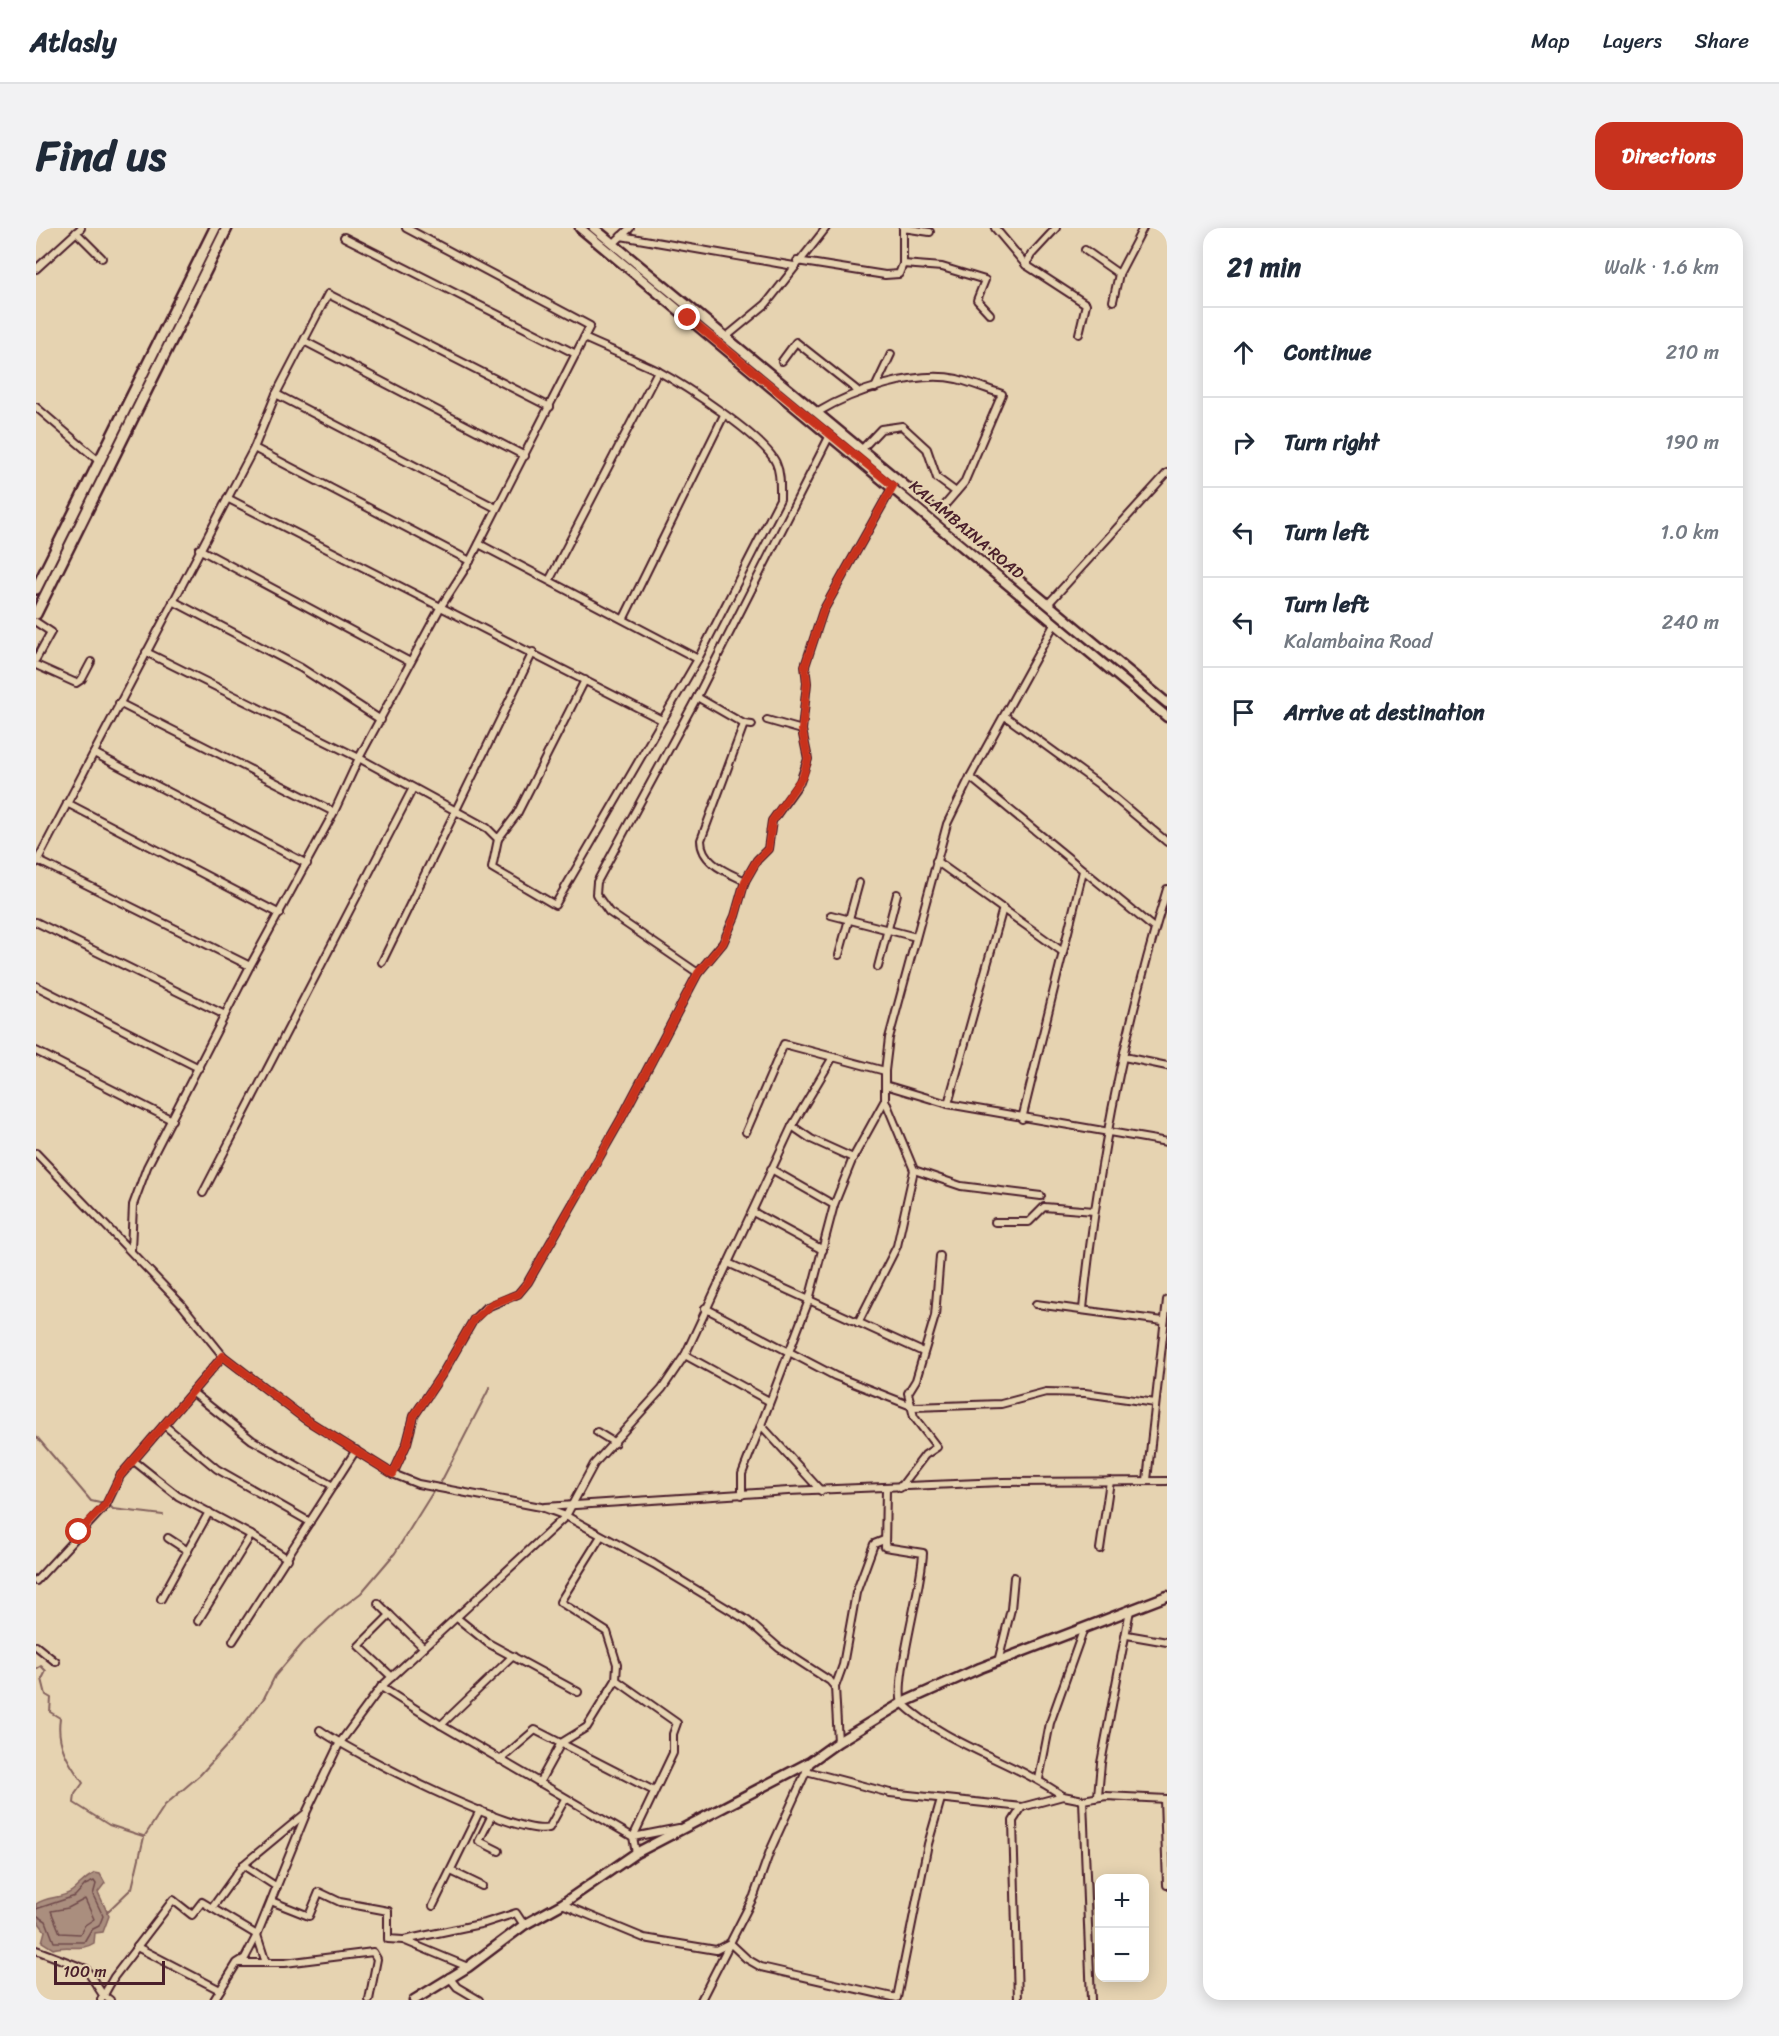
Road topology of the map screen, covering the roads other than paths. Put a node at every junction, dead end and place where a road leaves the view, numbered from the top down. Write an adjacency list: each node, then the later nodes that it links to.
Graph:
1 (215, 228): 44 (main road)
2 (226, 228): 59 (main road)
3 (406, 228): 27 (street)
4 (580, 228): 40 (main road, KALAMBAINA ROAD)
5 (594, 228): 15 (main road, KALAMBAINA ROAD)
6 (630, 228): 13 (street)
7 (826, 228): 18 (street)
8 (995, 228): 20 (street)
9 (1056, 228): 20 (street)
10 (1143, 228): 22 (street)
11 (79, 230): 17 (street); 21 (street)
12 (930, 232): 19 (street)
13 (621, 236): 15 (street); 18 (street)
14 (344, 237): 29 (street)
15 (613, 244): 26 (main road, KALAMBAINA ROAD)
16 (1085, 250): 22 (street)
17 (102, 258)
18 (796, 263): 19 (street); 26 (street)
19 (903, 264): 24 (street)
20 (1026, 265): 25 (street)
21 (36, 269)
22 (1119, 274): 23 (street)
23 (1113, 301)
24 (990, 314)
25 (1079, 334)
26 (726, 337): 38 (main road, KALAMBAINA ROAD)
27 (584, 338): 29 (street); 32 (street)
28 (304, 340): 35 (street); 37 (street); 43 (street)
29 (576, 354): 37 (street)
30 (891, 354): 33 (street)
31 (782, 361): 34 (street)
32 (658, 371): 39 (street); 54 (street)
33 (875, 388): 34 (street); 47 (street)
34 (858, 392): 38 (street)
35 (276, 394): 41 (street); 49 (street)
36 (36, 407): 44 (street)
37 (550, 407): 43 (street)
38 (819, 412): 42 (main road, KALAMBAINA ROAD)
39 (724, 415): 60 (street); 66 (street)
40 (831, 434): 46 (main road, KALAMBAINA ROAD); 71 (street)
41 (254, 448): 48 (street); 53 (street)
42 (862, 449): 47 (street); 50 (main road, KALAMBAINA ROAD)
43 (525, 456): 49 (street)
44 (100, 462): 55 (main road)
45 (1167, 473): 57 (street)
46 (893, 486): 62 (main road, KALAMBAINA ROAD); 81 (street)
47 (956, 492): 50 (street)
48 (227, 498): 52 (street); 58 (street)
49 (496, 508): 51 (street)
50 (939, 512): 57 (main road, KALAMBAINA ROAD)
51 (479, 544): 53 (street); 54 (street)
52 (199, 549): 56 (street); 68 (street)
53 (470, 561): 58 (street)
54 (550, 579): 60 (street)
55 (36, 589)
56 (173, 601): 63 (street); 76 (street)
57 (1049, 603): 73 (main road, KALAMBAINA ROAD)
58 (440, 608): 64 (street); 68 (street)
59 (36, 614)
60 (624, 618): 66 (street)
61 (36, 622): 65 (street)
62 (1055, 623): 74 (street); 75 (main road, KALAMBAINA ROAD)
63 (146, 652): 72 (street); 83 (street)
64 (532, 652): 70 (street); 88 (street)
65 (36, 659)
66 (698, 659): 77 (street)
67 (91, 662): 69 (street)
68 (410, 662): 76 (street)
69 (36, 665)
70 (585, 680): 77 (street); 89 (street)
71 (697, 696): 79 (street); 112 (street)
72 (119, 703): 82 (street); 87 (street)
73 (1167, 703)
74 (1005, 716): 84 (street); 90 (street)
75 (1167, 717)
76 (381, 720): 83 (street)
77 (662, 720): 89 (street)
78 (766, 720): 81 (street)
79 (744, 724): 80 (street); 95 (street)
80 (752, 725)
81 (802, 730): 95 (street)
82 (93, 753): 86 (street); 93 (street)
83 (359, 758): 85 (street); 87 (street)
84 (970, 777): 92 (street); 94 (street)
85 (413, 788): 88 (street); 134 (street)
86 (67, 803): 91 (street); 100 (street)
87 (334, 812): 93 (street)
88 (457, 812): 89 (street); 109 (street)
89 (498, 839)
90 (1167, 842)
91 (37, 861): 110 (street)
92 (936, 861): 99 (street); 106 (street)
93 (307, 864): 100 (street)
94 (1083, 871): 104 (street); 107 (street)
95 (745, 881): 112 (street)
96 (859, 883): 102 (street)
97 (1167, 889): 104 (street)
98 (897, 894): 105 (street)
99 (1003, 908): 107 (street); 123 (street)
100 (280, 914): 110 (street)
101 (831, 915): 102 (street)
102 (849, 920): 105 (street); 108 (street)
103 (36, 922): 114 (street)
104 (1155, 929): 117 (street)
105 (888, 930): 106 (street); 111 (street)
106 (916, 937): 120 (street)
107 (1063, 952): 124 (street)
108 (839, 955)
109 (382, 962)
110 (250, 966): 114 (street)
111 (878, 967)
112 (698, 973): 165 (street)
113 (36, 986): 119 (street)
114 (225, 1015): 119 (street)
115 (36, 1051): 125 (street)
116 (833, 1057): 120 (street); 126 (street); 128 (street)
117 (1124, 1057): 118 (street); 127 (street)
118 (1167, 1066)
119 (199, 1068): 125 (street)
120 (885, 1071): 121 (street)
121 (885, 1085): 122 (street); 123 (street)
122 (885, 1100): 131 (street); 133 (street)
123 (948, 1104): 124 (street)
124 (1022, 1119): 127 (street)
125 (172, 1120): 140 (street)
126 (792, 1126): 131 (street); 132 (street)
127 (1108, 1131): 129 (street); 137 (street)
128 (746, 1132)
129 (1167, 1142)
130 (36, 1153): 140 (street)
131 (853, 1158): 136 (street)
132 (771, 1169): 136 (street); 138 (street)
133 (914, 1170): 135 (street); 150 (street)
134 (203, 1193)
135 (1041, 1196)
136 (834, 1205): 141 (street)
137 (1094, 1210): 139 (street); 148 (street)
138 (753, 1212): 141 (street); 143 (street)
139 (995, 1222)
140 (131, 1250): 154 (street)
141 (823, 1250): 144 (street)
142 (940, 1256): 152 (street)
143 (728, 1263): 144 (street); 147 (street)
144 (809, 1300): 150 (street); 151 (street)
145 (1167, 1300): 149 (street)
146 (1036, 1304): 148 (street)
147 (705, 1308): 151 (street); 153 (street)
148 (1083, 1309): 149 (street)
149 (1163, 1321): 157 (street)
150 (858, 1323): 152 (street)
151 (789, 1352): 156 (street); 158 (street)
152 (923, 1352): 158 (street)
153 (685, 1355): 156 (street); 162 (street)
154 (223, 1356): 155 (street); 163 (street)
155 (192, 1392): 159 (street); 169 (street)
156 (770, 1401): 160 (street)
157 (1155, 1403): 158 (street); 166 (street)
158 (911, 1406): 170 (street)
159 (165, 1425): 164 (street); 178 (street)
160 (761, 1425): 172 (street); 173 (street)
161 (597, 1432): 162 (street)
162 (615, 1443): 174 (street)
163 (356, 1450): 165 (street); 169 (street)
164 (134, 1461): 176 (street); 187 (street)
165 (393, 1474): 175 (street)
166 (1147, 1480): 167 (street); 168 (street)
167 (1110, 1481): 170 (street); 183 (street)
168 (1167, 1481)
169 (333, 1486): 178 (street)
170 (900, 1488): 171 (street)
171 (886, 1489): 172 (street); 182 (street)
172 (821, 1491): 173 (street)
173 (742, 1495): 174 (street)
174 (573, 1503): 175 (street); 177 (street)
175 (541, 1508): 177 (street)
176 (209, 1512): 179 (street); 184 (street)
177 (566, 1516): 180 (street); 193 (street)
178 (310, 1522): 185 (street)
179 (251, 1535): 185 (street); 194 (street)
180 (601, 1536): 205 (street); 206 (street)
181 (168, 1538): 184 (street)
182 (885, 1540): 206 (street); 209 (street)
183 (1100, 1549)
184 (188, 1551): 189 (street)
185 (288, 1559): 197 (street)
186 (1014, 1577): 203 (street)
187 (36, 1581)
188 (1167, 1596): 191 (main road)
189 (161, 1599)
190 (378, 1603): 192 (street)
191 (1130, 1610): 195 (main road); 196 (street)
192 (390, 1615): 200 (street); 204 (street)
193 (457, 1618): 200 (street); 201 (street)
194 (198, 1621)
195 (1084, 1628): 203 (main road); 217 (street)
196 (1127, 1635): 198 (street); 221 (street)
197 (233, 1641)
198 (1167, 1642)
199 (36, 1646): 202 (street)
200 (422, 1646): 204 (street)
201 (513, 1656): 208 (street); 210 (street)
202 (56, 1662)
203 (998, 1662): 209 (main road)
204 (392, 1677): 207 (street)
205 (616, 1680): 213 (street); 219 (street)
206 (835, 1686): 212 (street)
207 (381, 1687): 210 (street); 214 (street)
208 (578, 1692)
209 (902, 1703): 212 (main road); 217 (street)
210 (441, 1725): 215 (street)
211 (320, 1730): 214 (street)
212 (838, 1742): 216 (main road)
213 (561, 1743): 215 (street); 218 (street); 219 (street)
214 (339, 1744): 227 (street); 228 (street)
215 (500, 1760): 218 (street)
216 (808, 1767): 224 (street); 230 (main road); 246 (street)
217 (1039, 1779): 220 (street)
218 (538, 1783): 223 (street)
219 (654, 1791): 231 (street)
220 (1063, 1796): 225 (street); 226 (street)
221 (1098, 1796): 222 (street); 225 (street)
222 (1165, 1798): 236 (street)
223 (565, 1799): 229 (street); 231 (street)
224 (941, 1799): 226 (street); 246 (street)
225 (1083, 1800): 262 (street)
226 (1022, 1807): 261 (street)
227 (480, 1810): 229 (street); 235 (street)
228 (306, 1813): 234 (street); 238 (street)
229 (492, 1815): 232 (street)
230 (682, 1827): 231 (street); 233 (main road)
231 (633, 1837): 233 (street)
232 (499, 1851)
233 (636, 1853): 240 (main road)
234 (243, 1865): 238 (street); 242 (street)
235 (451, 1871): 237 (street); 241 (street)
236 (1167, 1885)
237 (482, 1886)
238 (277, 1887): 239 (street)
239 (271, 1901): 244 (street); 245 (street)
240 (562, 1905): 243 (main road); 246 (street)
241 (434, 1906)
242 (212, 1908): 244 (street); 247 (street)
243 (524, 1925): 245 (street); 251 (main road)
244 (257, 1935): 249 (street); 250 (street)
245 (403, 1940): 251 (street)
246 (730, 1943): 260 (street)
247 (137, 1947): 253 (street); 254 (street)
248 (36, 1950): 254 (street)
249 (237, 1963): 250 (street); 253 (street)
250 (266, 1963): 257 (street)
251 (468, 1967): 252 (main road)
252 (449, 1977): 258 (main road); 259 (street)
253 (220, 1990): 256 (street)
254 (102, 1998): 255 (street)
255 (110, 2000)
256 (214, 2000)
257 (369, 2000)
258 (414, 2000)
259 (479, 2000)
260 (701, 2000)
261 (1017, 2000)
262 (1091, 2000)

